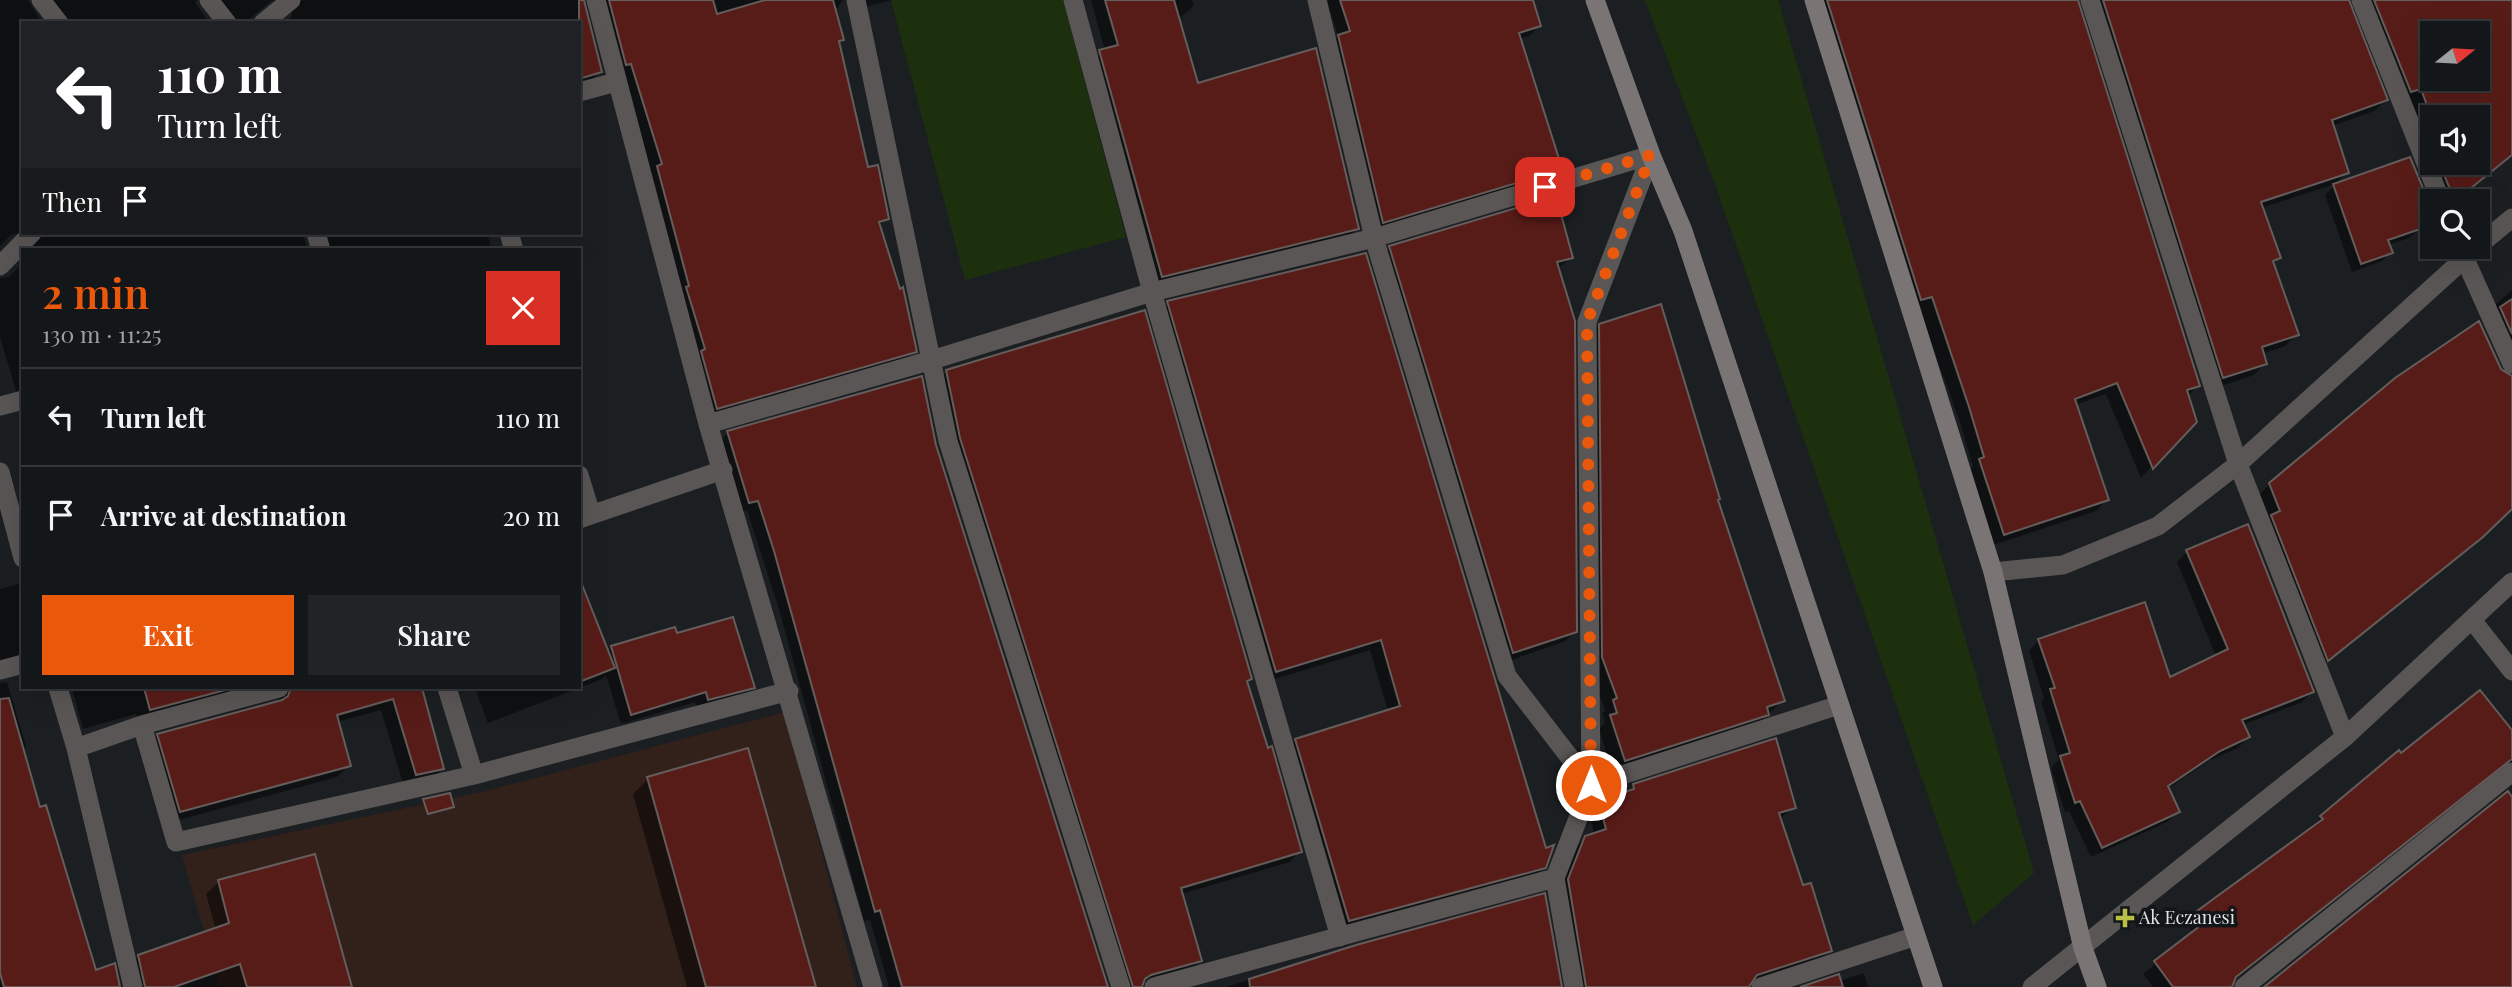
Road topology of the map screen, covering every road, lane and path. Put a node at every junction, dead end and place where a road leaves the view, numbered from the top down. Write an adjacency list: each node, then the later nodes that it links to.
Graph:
1 (41, 0): 12 (street)
2 (209, 0): 13 (street)
3 (291, 0): 14 (street)
4 (596, 0): 15 (street)
5 (856, 0): 27 (street)
6 (1073, 0): 26 (street)
7 (1317, 0): 22 (street)
8 (1595, 0): 17 (main road)
9 (1814, 0): 38 (main road)
10 (2090, 0): 32 (street)
11 (2361, 0): 18 (street)
12 (57, 21)
13 (226, 21)
14 (265, 21)
15 (616, 82): 16 (street); 31 (street)
16 (581, 91)
17 (1651, 155): 22 (street); 48 (main road); 54 (street)
18 (2436, 189)
19 (2512, 218): 20 (street)
20 (2490, 234)
21 (30, 235): 25 (street)
22 (1374, 238): 26 (street); 54 (street)
23 (2459, 259): 32 (street)
24 (2474, 259): 28 (street)
25 (0, 266)
26 (1152, 292): 27 (street); 57 (street)
27 (932, 360): 31 (street); 61 (street)
28 (2512, 364)
29 (21, 401): 30 (street)
30 (0, 406)
31 (708, 424): 33 (street)
32 (2238, 464): 38 (street); 50 (street)
33 (723, 470): 36 (street); 47 (street)
34 (0, 472): 37 (street)
35 (581, 489): 36 (street)
36 (585, 516)
37 (21, 551)
38 (1993, 572): 58 (main road)
39 (2512, 582): 40 (street)
40 (2472, 620): 43 (street); 50 (street)
41 (21, 665): 42 (street)
42 (0, 670)
43 (2512, 671)
44 (58, 689): 51 (street)
45 (275, 689): 49 (street)
46 (447, 689): 53 (street)
47 (789, 691): 53 (street); 60 (street)
48 (1839, 705): 54 (street); 56 (main road)
49 (142, 725): 51 (street); 53 (street)
50 (2345, 737): 58 (street)
51 (76, 748): 59 (street)
52 (2512, 772): 68 (street)
53 (474, 775)
54 (1591, 785): 55 (street)
55 (1555, 878): 57 (street); 63 (street)
56 (1916, 936): 64 (street); 65 (main road)
57 (1340, 937): 62 (street)
58 (2083, 948): 66 (street); 67 (main road)
59 (133, 987)
60 (873, 987)
61 (1121, 987)
62 (1154, 987)
63 (1574, 987)
64 (1761, 987)
65 (1933, 987)
66 (2032, 987)
67 (2097, 987)
68 (2244, 987)

